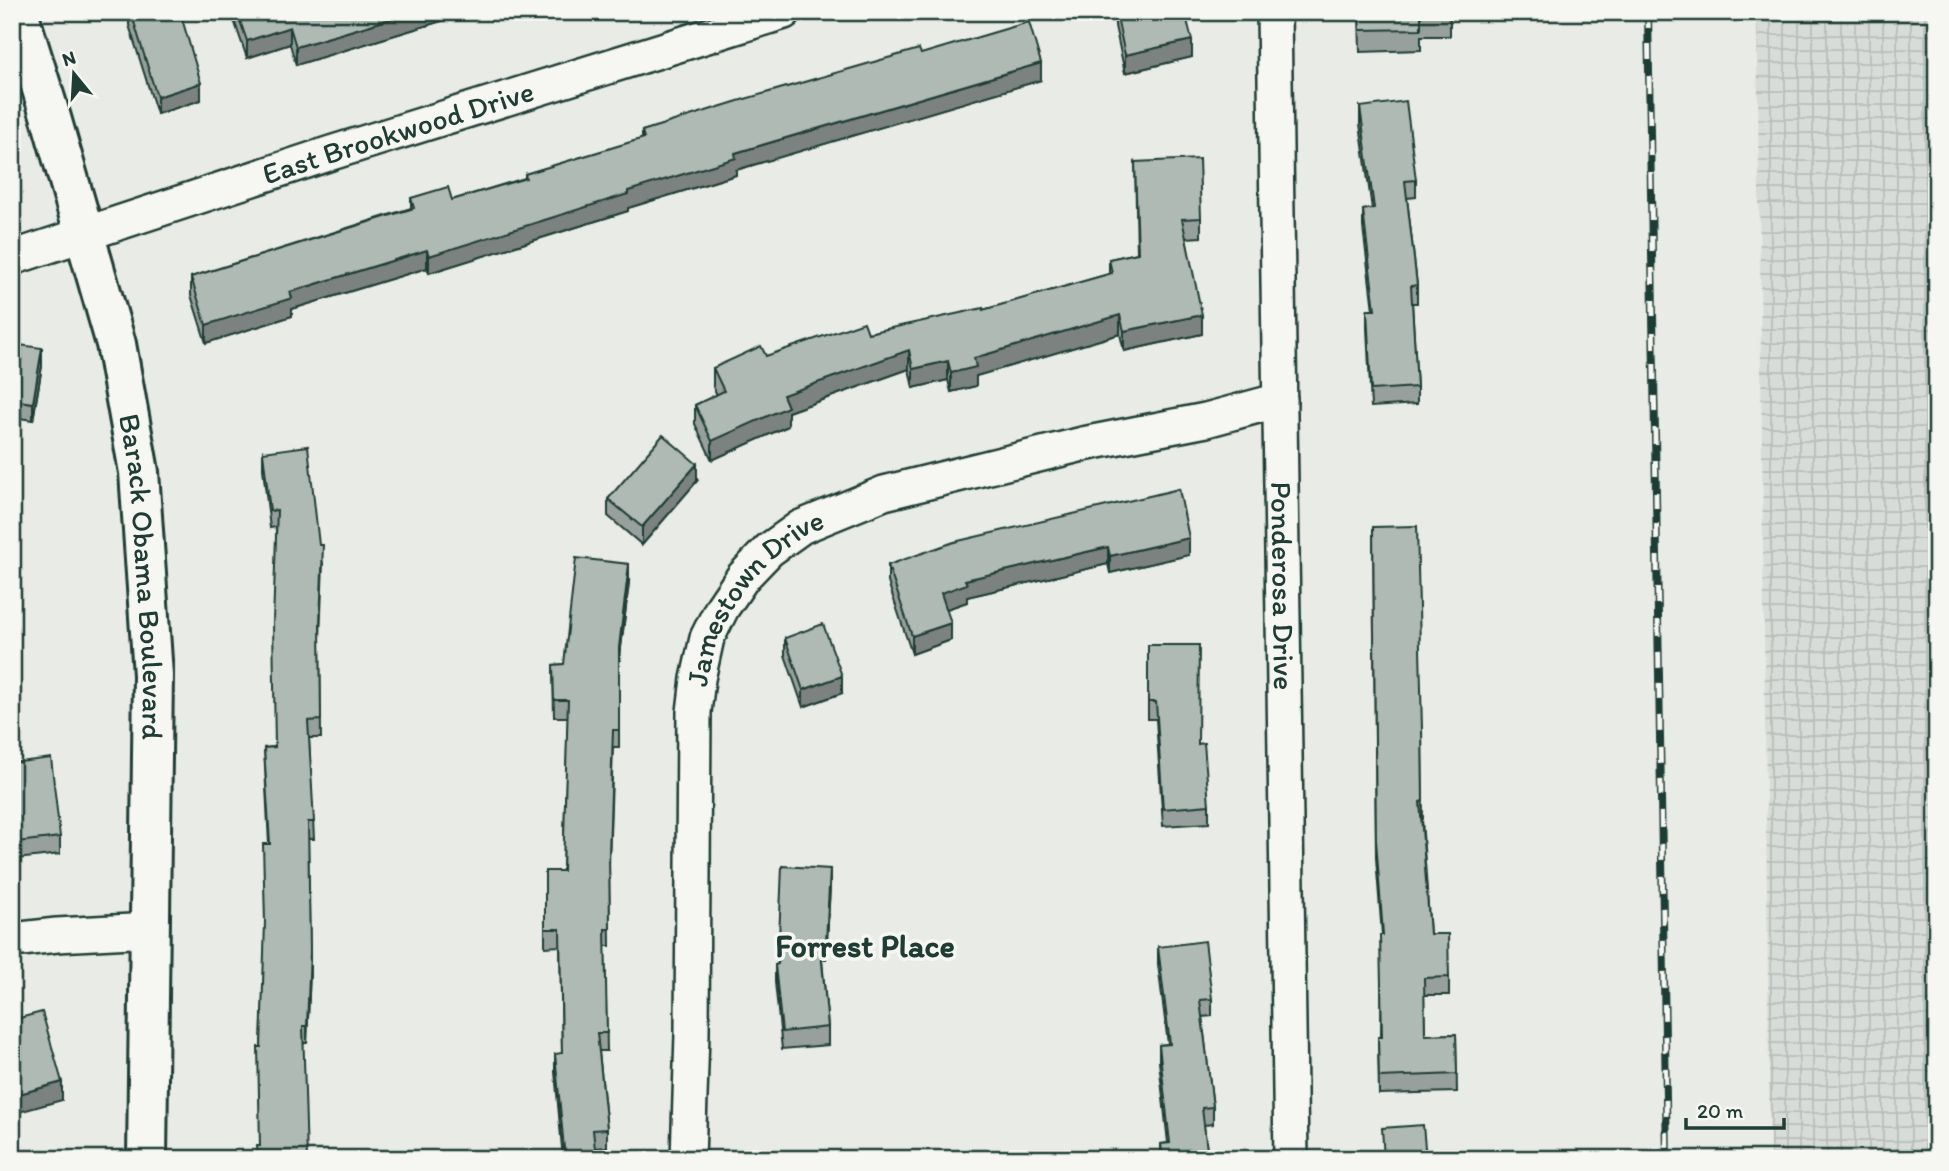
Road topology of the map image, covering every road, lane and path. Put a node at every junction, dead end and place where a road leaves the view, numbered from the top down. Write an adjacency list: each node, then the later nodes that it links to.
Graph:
1 (18, 12): 4 (main road, Barack Obama Boulevard)
2 (784, 12): 4 (street, East Brookwood Drive)
3 (1274, 12): 6 (street, Ponderosa Drive)
4 (84, 235): 5 (street, East Brookwood Drive); 7 (main road, Barack Obama Boulevard)
5 (12, 258)
6 (1280, 400): 10 (street, Jamestown Drive); 11 (street, Ponderosa Drive)
7 (150, 930): 8 (street); 9 (main road, Barack Obama Boulevard)
8 (12, 940)
9 (147, 1159)
10 (688, 1159)
11 (1291, 1159)

